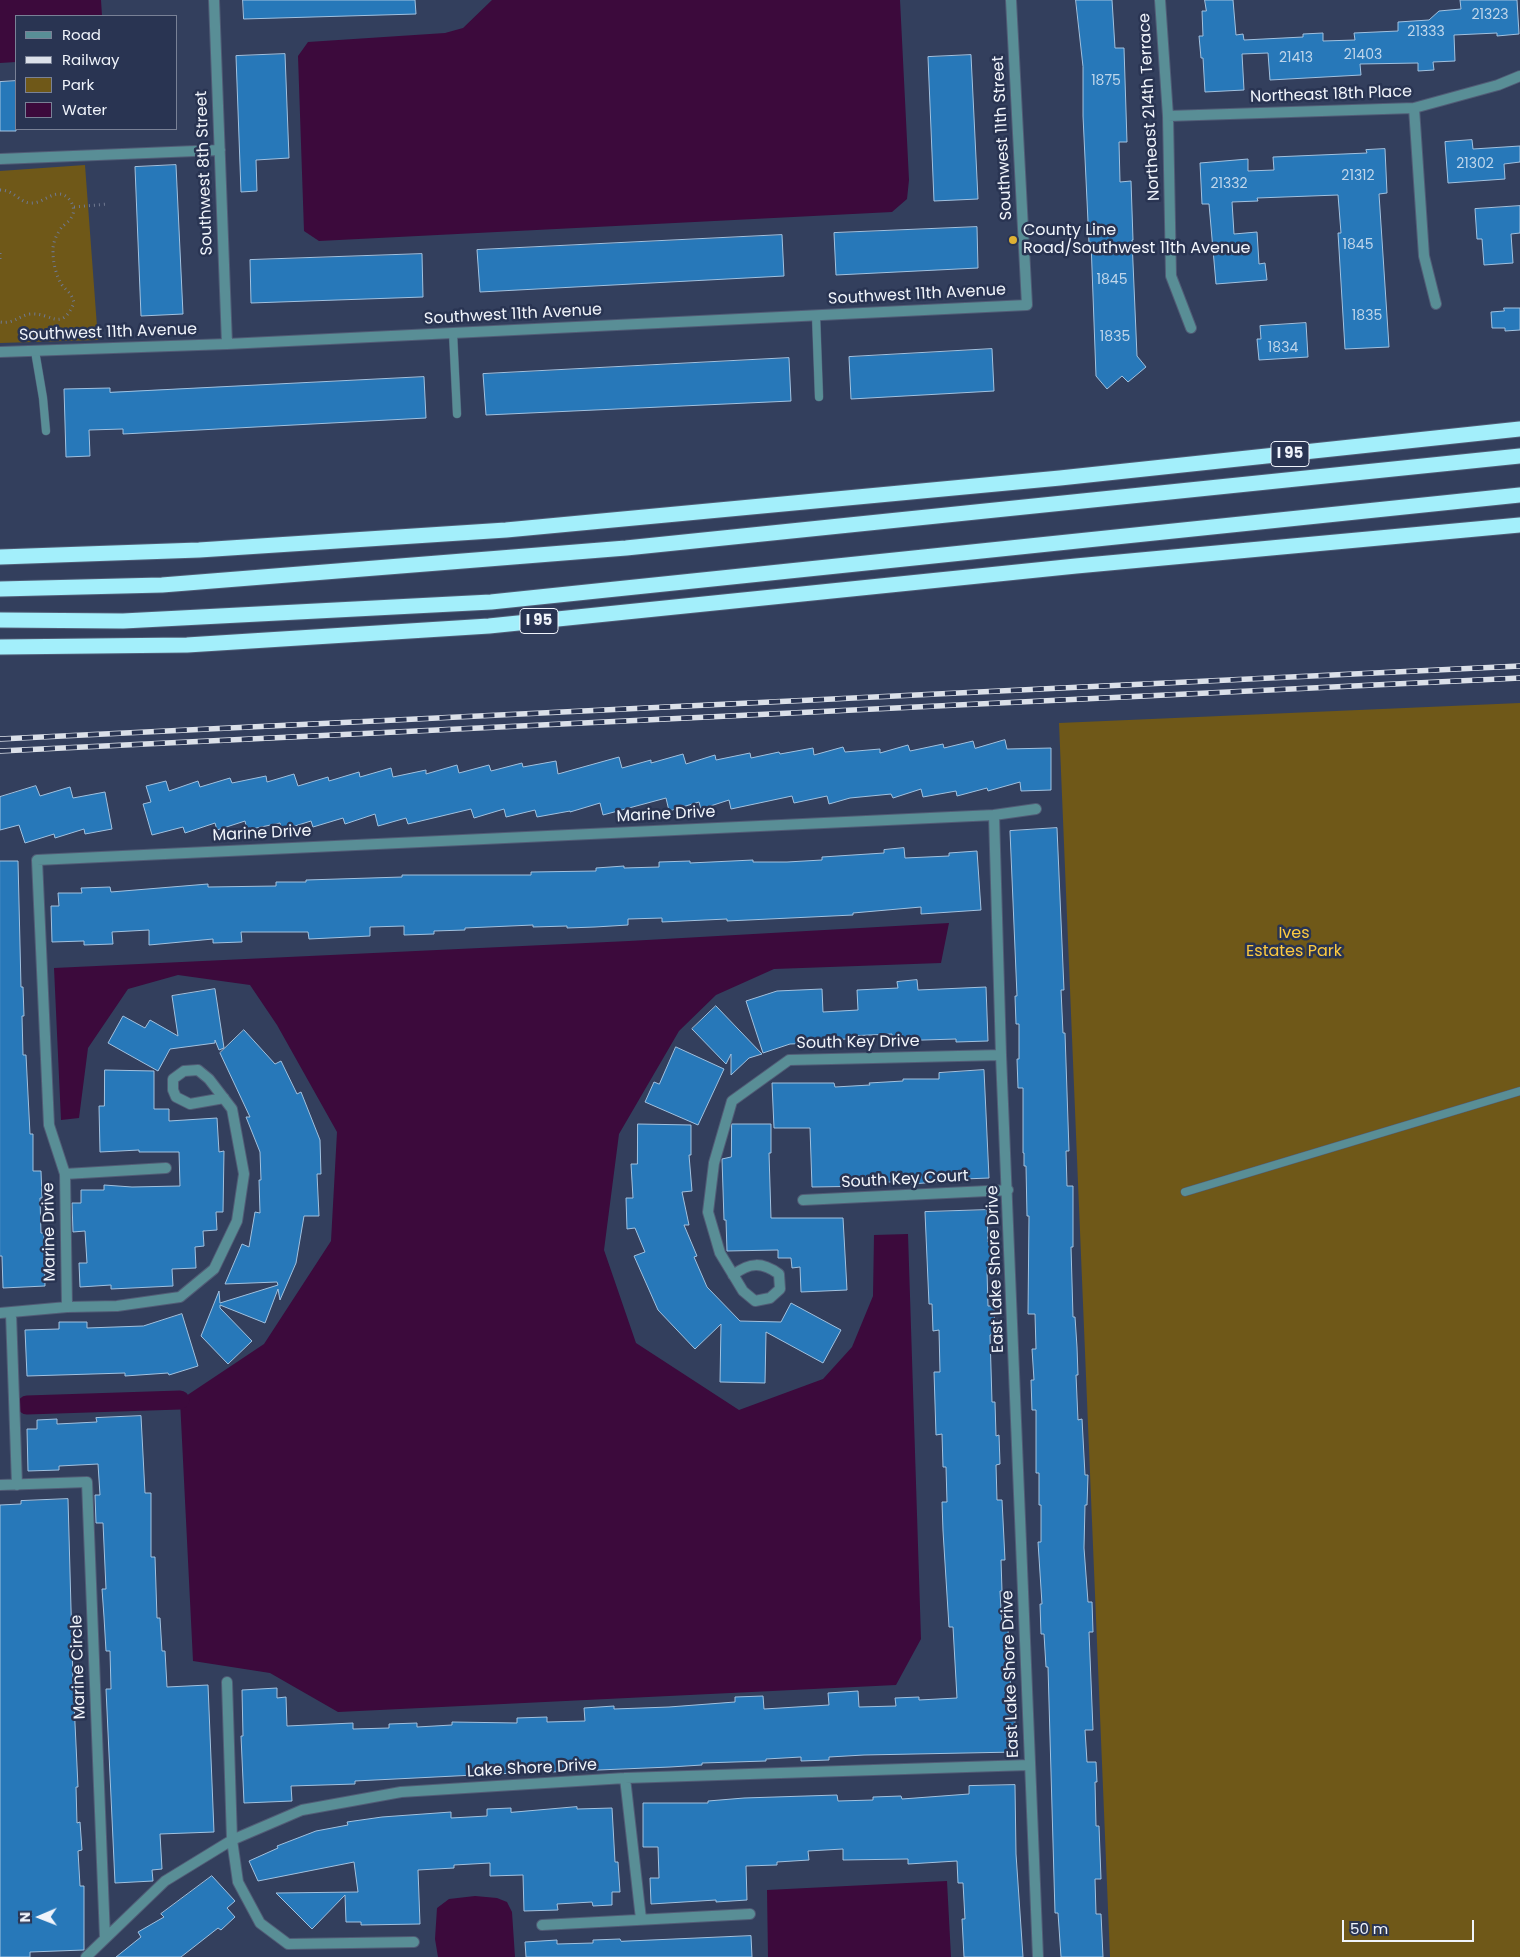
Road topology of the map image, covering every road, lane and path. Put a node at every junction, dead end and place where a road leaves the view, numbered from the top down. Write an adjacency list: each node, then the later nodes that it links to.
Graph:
1 (214, 0): 7 (street, Southwest 8th Street)
2 (1011, 0): 15 (street, Southwest 11th Street)
3 (1160, 0): 6 (street, Northeast 214th Terrace)
4 (1520, 76): 5 (street, Northeast 18th Place)
5 (1414, 108): 6 (street, Northeast 18th Place); 14 (street)
6 (1168, 116): 18 (street, Northeast 214th Terrace)
7 (220, 150): 8 (street); 20 (street, Southwest 8th Street)
8 (0, 159)
9 (0, 190): 11 (path)
10 (108, 204): 11 (path)
11 (73, 207): 17 (path)
12 (0, 253): 13 (path)
13 (0, 260)
14 (1436, 304)
15 (1027, 305): 16 (street, Southwest 11th Avenue)
16 (816, 315): 19 (street, Southwest 11th Avenue); 23 (lane)
17 (0, 322)
18 (1191, 328)
19 (453, 333): 20 (street, Southwest 11th Avenue); 24 (lane)
20 (227, 344): 21 (street, Southwest 11th Avenue)
21 (35, 351): 22 (street, Southwest 11th Avenue); 26 (lane)
22 (0, 352)
23 (819, 397)
24 (456, 414)
25 (1520, 429): 30 (highway, I 95)
26 (46, 431)
27 (1520, 456): 31 (highway)
28 (1520, 495): 32 (highway)
29 (1520, 525): 33 (highway, I 95)
30 (0, 557)
31 (0, 589)
32 (0, 620)
33 (0, 647)
34 (1036, 809): 35 (street)
35 (994, 815): 36 (street, East Lake Shore Drive); 40 (street, Marine Drive)
36 (1001, 1055): 41 (street, East Lake Shore Drive); 44 (street, South Key Drive)
37 (1520, 1091): 42 (lane)
38 (224, 1098): 38 (street); 45 (street)
39 (166, 1168): 40 (street)
40 (64, 1174): 45 (street, Marine Drive)
41 (1008, 1190): 43 (street, South Key Court); 50 (street, East Lake Shore Drive)
42 (1185, 1192)
43 (803, 1200)
44 (733, 1275): 44 (street, South Key Drive)
45 (67, 1307): 46 (street)
46 (5, 1313): 47 (street)
47 (17, 1485): 48 (street, Marine Circle); 56 (street, Marine Circle)
48 (0, 1486)
49 (227, 1682): 52 (street)
50 (1029, 1765): 51 (street, Lake Shore Drive); 59 (street, East Lake Shore Drive)
51 (625, 1778): 52 (street, Lake Shore Drive); 54 (street)
52 (232, 1840): 56 (street, Lake Shore Drive); 57 (street)
53 (750, 1914): 54 (street)
54 (640, 1919): 55 (street)
55 (542, 1925)
56 (105, 1938): 58 (street, Lake Shore Drive)
57 (414, 1942)
58 (86, 1957)
59 (1038, 1957)

